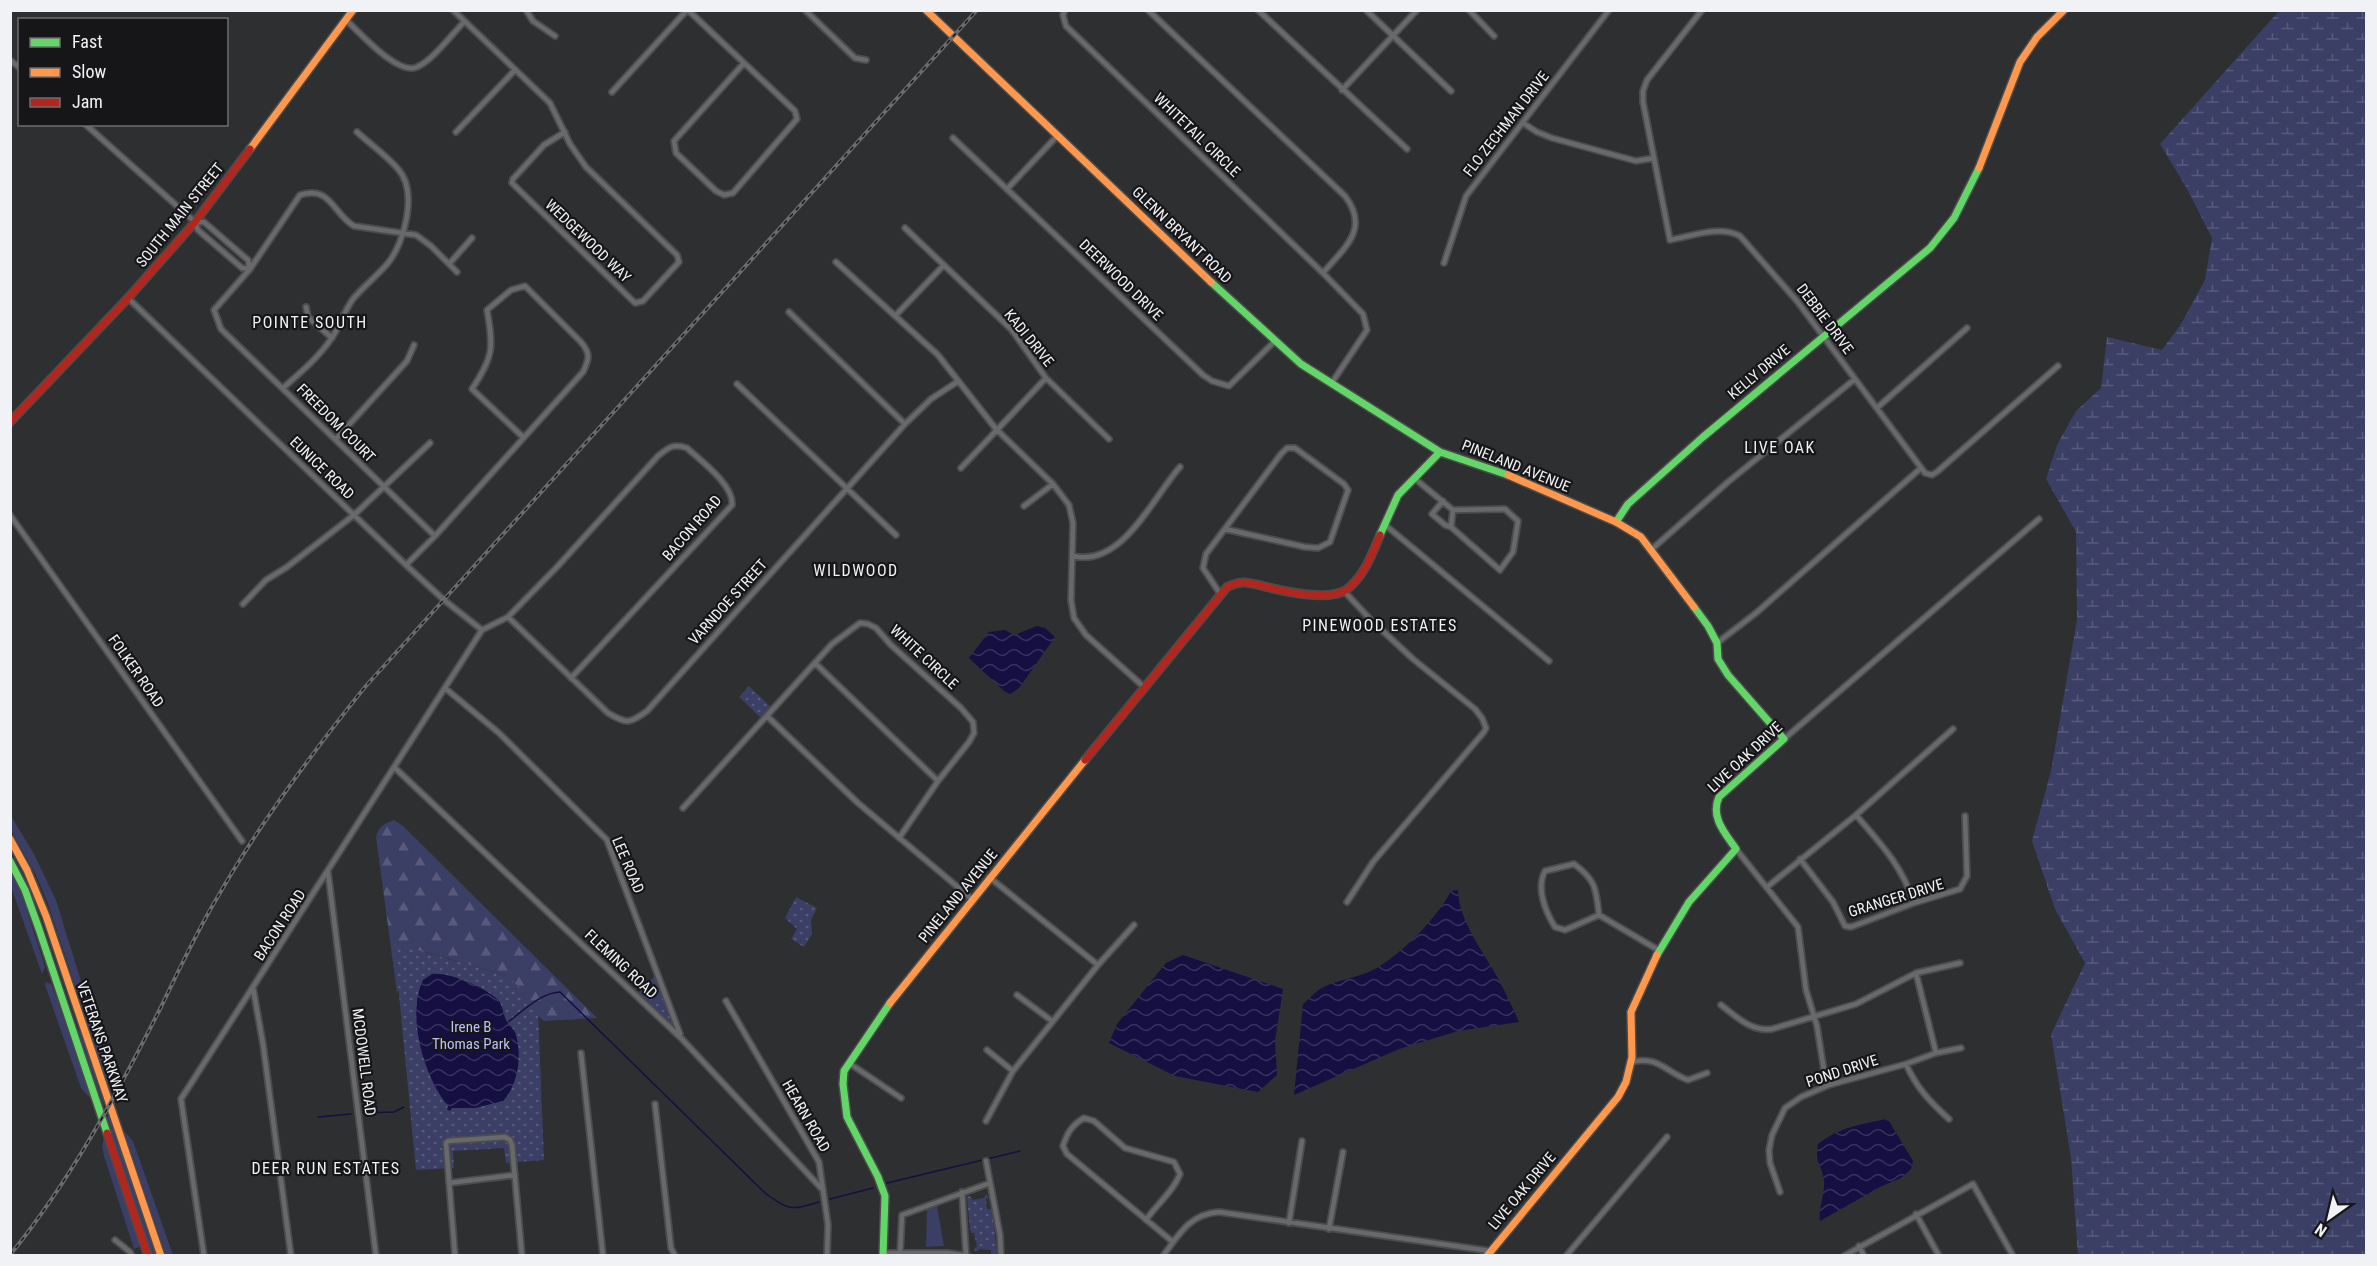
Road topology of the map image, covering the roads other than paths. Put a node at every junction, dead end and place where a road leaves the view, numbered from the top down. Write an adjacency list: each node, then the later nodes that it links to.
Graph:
1 (353, 10): 16 (street, SOUTH MAIN STREET)
2 (453, 10): 17 (street, WEDGEWOOD WAY)
3 (526, 10): 18 (street)
4 (687, 10): 22 (street); 26 (street)
5 (805, 10): 21 (street)
6 (926, 10): 32 (street, GLENN BRYANT ROAD)
7 (1065, 10): 47 (street, WHITETAIL CIRCLE)
8 (1148, 10): 47 (street)
9 (1258, 10): 24 (street)
10 (1366, 10): 19 (street)
11 (1417, 10): 19 (street)
12 (1469, 10): 20 (street)
13 (1609, 10): 27 (street, FLO ZECHMAN DRIVE)
14 (1702, 10): 35 (street)
15 (2064, 10): 53 (street, KELLY DRIVE)
16 (346, 20): 17 (street); 37 (street, SOUTH MAIN STREET)
17 (464, 22): 23 (street, WEDGEWOOD WAY)
18 (555, 36)
19 (1393, 36): 24 (street); 25 (street)
20 (1494, 36)
21 (866, 60)
22 (744, 63): 22 (street)
23 (515, 70): 30 (street); 31 (street, WEDGEWOOD WAY)
24 (1342, 90): 34 (street)
25 (1451, 91)
26 (612, 92)
27 (1523, 123): 35 (street); 43 (street, FLO ZECHMAN DRIVE)
28 (87, 126): 37 (street)
29 (357, 132): 39 (street)
30 (456, 132)
31 (565, 132): 31 (street, WEDGEWOOD WAY)
32 (1058, 135): 36 (street); 55 (street, GLENN BRYANT ROAD)
33 (954, 138): 36 (street, DEERWOOD DRIVE)
34 (1407, 149)
35 (1653, 158): 53 (street, DEBBIE DRIVE)
36 (1007, 189): 55 (street, DEERWOOD DRIVE)
37 (195, 222): 45 (street); 45 (street); 48 (street, SOUTH MAIN STREET)
38 (905, 228): 44 (street, KADI DRIVE)
39 (403, 234): 42 (street); 45 (street); 54 (street)
40 (472, 238): 42 (street)
41 (836, 262): 51 (street)
42 (449, 264): 46 (street)
43 (1443, 264)
44 (943, 266): 51 (street); 58 (street, KADI DRIVE)
45 (250, 269): 63 (street, FREEDOM COURT)
46 (457, 272)
47 (1323, 273): 62 (street, WHITETAIL CIRCLE)
48 (128, 298): 65 (street, SOUTH MAIN STREET); 84 (street, EUNICE ROAD)
49 (306, 307): 54 (street)
50 (789, 312): 66 (street)
51 (895, 316): 60 (street)
52 (1967, 328): 64 (street)
53 (1823, 335): 59 (street, DEBBIE DRIVE); 86 (street, KELLY DRIVE)
54 (332, 338): 63 (street)
55 (1276, 340): 62 (street, GLENN BRYANT ROAD)
56 (414, 345): 69 (street)
57 (2058, 366): 75 (street, DEBBIE DRIVE)
58 (1046, 378): 67 (street); 70 (street, KADI DRIVE)
59 (1855, 379): 64 (street, DEBBIE DRIVE); 92 (street)
60 (957, 382): 66 (street, VARNDOE STREET); 67 (street)
61 (737, 384): 79 (street)
62 (1331, 384): 72 (street, GLENN BRYANT ROAD)
63 (283, 388): 69 (street, FREEDOM COURT)
64 (1878, 407): 75 (street, DEBBIE DRIVE)
65 (10, 422)
66 (905, 424): 79 (street, VARNDOE STREET)
67 (996, 429): 74 (street); 77 (street)
68 (523, 437): 68 (street); 91 (street)
69 (336, 439): 78 (street, FREEDOM COURT)
70 (1109, 439)
71 (430, 443): 78 (street)
72 (1440, 452): 76 (street, PINELAND AVENUE); 86 (street, PINELAND AVENUE)
73 (1180, 467): 93 (street)
74 (961, 468)
75 (1921, 468): 100 (street)
76 (1413, 477): 80 (street); 87 (street, PINELAND AVENUE)
77 (1053, 484): 81 (street); 93 (street)
78 (383, 487): 84 (street); 91 (street, FREEDOM COURT)
79 (847, 489): 90 (street); 103 (street, VARNDOE STREET)
80 (1443, 501): 82 (street); 88 (street)
81 (1024, 506)
82 (1453, 510): 88 (street); 88 (street)
83 (10, 515): 116 (street, FOLKER ROAD)
84 (354, 515): 94 (street, EUNICE ROAD); 97 (street)
85 (2039, 519): 108 (street, LIVE OAK DRIVE)
86 (1616, 522): 92 (street)
87 (1384, 524): 95 (street, PINELAND AVENUE); 101 (street)
88 (1451, 527)
89 (1225, 529): 89 (street); 96 (street)
90 (896, 535)
91 (435, 536): 94 (street)
92 (1652, 549): 100 (street)
93 (1073, 556): 104 (street)
94 (406, 565): 99 (street, EUNICE ROAD)
95 (1344, 591): 96 (street, PINELAND AVENUE); 124 (street)
96 (1221, 595): 104 (street, PINELAND AVENUE)
97 (243, 604)
98 (508, 617): 99 (street); 103 (street, VARNDOE STREET); 103 (street, BACON ROAD)
99 (482, 630): 105 (street, BACON ROAD)
100 (1717, 643): 108 (street)
101 (1549, 662)
102 (815, 663): 106 (street, WHITE CIRCLE); 110 (street); 110 (street, WHITE CIRCLE)
103 (572, 678)
104 (1144, 687): 121 (street, PINELAND AVENUE)
105 (445, 688): 109 (street, BACON ROAD); 138 (street, LEE ROAD)
106 (767, 716): 111 (street, WHITE CIRCLE); 114 (street)
107 (1953, 729): 112 (street)
108 (1784, 739): 117 (street, LIVE OAK DRIVE)
109 (394, 767): 120 (street, BACON ROAD); 138 (street, FLEMING ROAD)
110 (938, 781): 114 (street, WHITE CIRCLE)
111 (683, 808)
112 (1856, 814): 118 (street); 125 (street)
113 (1965, 816): 125 (street, GRANGER DRIVE)
114 (899, 838): 123 (street)
115 (10, 839): 176 (street, VETERANS PARKWAY)
116 (242, 841)
117 (1736, 849): 122 (street); 128 (street, LIVE OAK DRIVE)
118 (1800, 859): 122 (street); 125 (street, GRANGER DRIVE)
119 (10, 861): 175 (street, VETERANS PARKWAY)
120 (328, 872): 132 (street, BACON ROAD); 179 (street, MCDOWELL ROAD)
121 (989, 878): 123 (street, PINELAND AVENUE); 130 (street)
122 (1767, 887): 136 (street)
123 (972, 899): 144 (street, PINELAND AVENUE)
124 (1347, 902)
125 (1914, 903)
126 (1599, 915): 126 (street); 128 (street)
127 (1134, 925): 130 (street)
128 (1660, 951): 143 (street, LIVE OAK DRIVE)
129 (1960, 963): 131 (street)
130 (1098, 964): 137 (street)
131 (1916, 973): 136 (street); 142 (street)
132 (253, 988): 177 (street, BACON ROAD); 178 (street)
133 (1017, 995): 137 (street)
134 (726, 1001): 160 (street, HEARN ROAD)
135 (1721, 1005): 136 (street)
136 (1814, 1018): 148 (street)
137 (1052, 1021): 146 (street)
138 (681, 1038): 160 (street, FLEMING ROAD)
139 (1961, 1048): 142 (street, POND DRIVE)
140 (987, 1050): 146 (street)
141 (581, 1053): 182 (street)
142 (1936, 1053): 145 (street, POND DRIVE)
143 (1631, 1062): 147 (street); 170 (street, LIVE OAK DRIVE)
144 (849, 1063): 149 (street); 171 (street, PINELAND AVENUE)
145 (1906, 1064): 148 (street, POND DRIVE); 151 (street)
146 (1013, 1071): 152 (street)
147 (1707, 1073)
148 (1829, 1085): 162 (street, POND DRIVE)
149 (901, 1098)
150 (655, 1104): 183 (street)
151 (1949, 1119)
152 (986, 1121)
153 (1667, 1137): 187 (street)
154 (1302, 1141): 165 (street)
155 (1343, 1152): 166 (street)
156 (986, 1161): 159 (street)
157 (515, 1175): 158 (street); 158 (street); 181 (street)
158 (449, 1183): 180 (street)
159 (990, 1183): 161 (street); 185 (street)
160 (822, 1189): 184 (street, HEARN ROAD)
161 (962, 1192): 172 (street); 173 (street, PINELAND AVENUE)
162 (1780, 1192)
163 (1916, 1214): 169 (street); 190 (street); 191 (street)
164 (1146, 1220): 164 (street); 168 (street)
165 (1289, 1223): 166 (street); 168 (street)
166 (1329, 1229): 170 (street)
167 (114, 1240): 174 (street)
168 (1173, 1242): 186 (street)
169 (1859, 1246): 188 (street); 189 (street)
170 (1488, 1253)
171 (883, 1254): 172 (street, PINELAND AVENUE)
172 (900, 1254): 173 (street, PINELAND AVENUE)
173 (967, 1255)
174 (132, 1256)
175 (148, 1256)
176 (161, 1256)
177 (204, 1256)
178 (291, 1256)
179 (376, 1256)
180 (455, 1256)
181 (522, 1256)
182 (603, 1256)
183 (675, 1256)
184 (827, 1256)
185 (1001, 1256)
186 (1163, 1256)
187 (1566, 1256)
188 (1844, 1256)
189 (1864, 1256)
190 (1939, 1256)
191 (2013, 1256)

